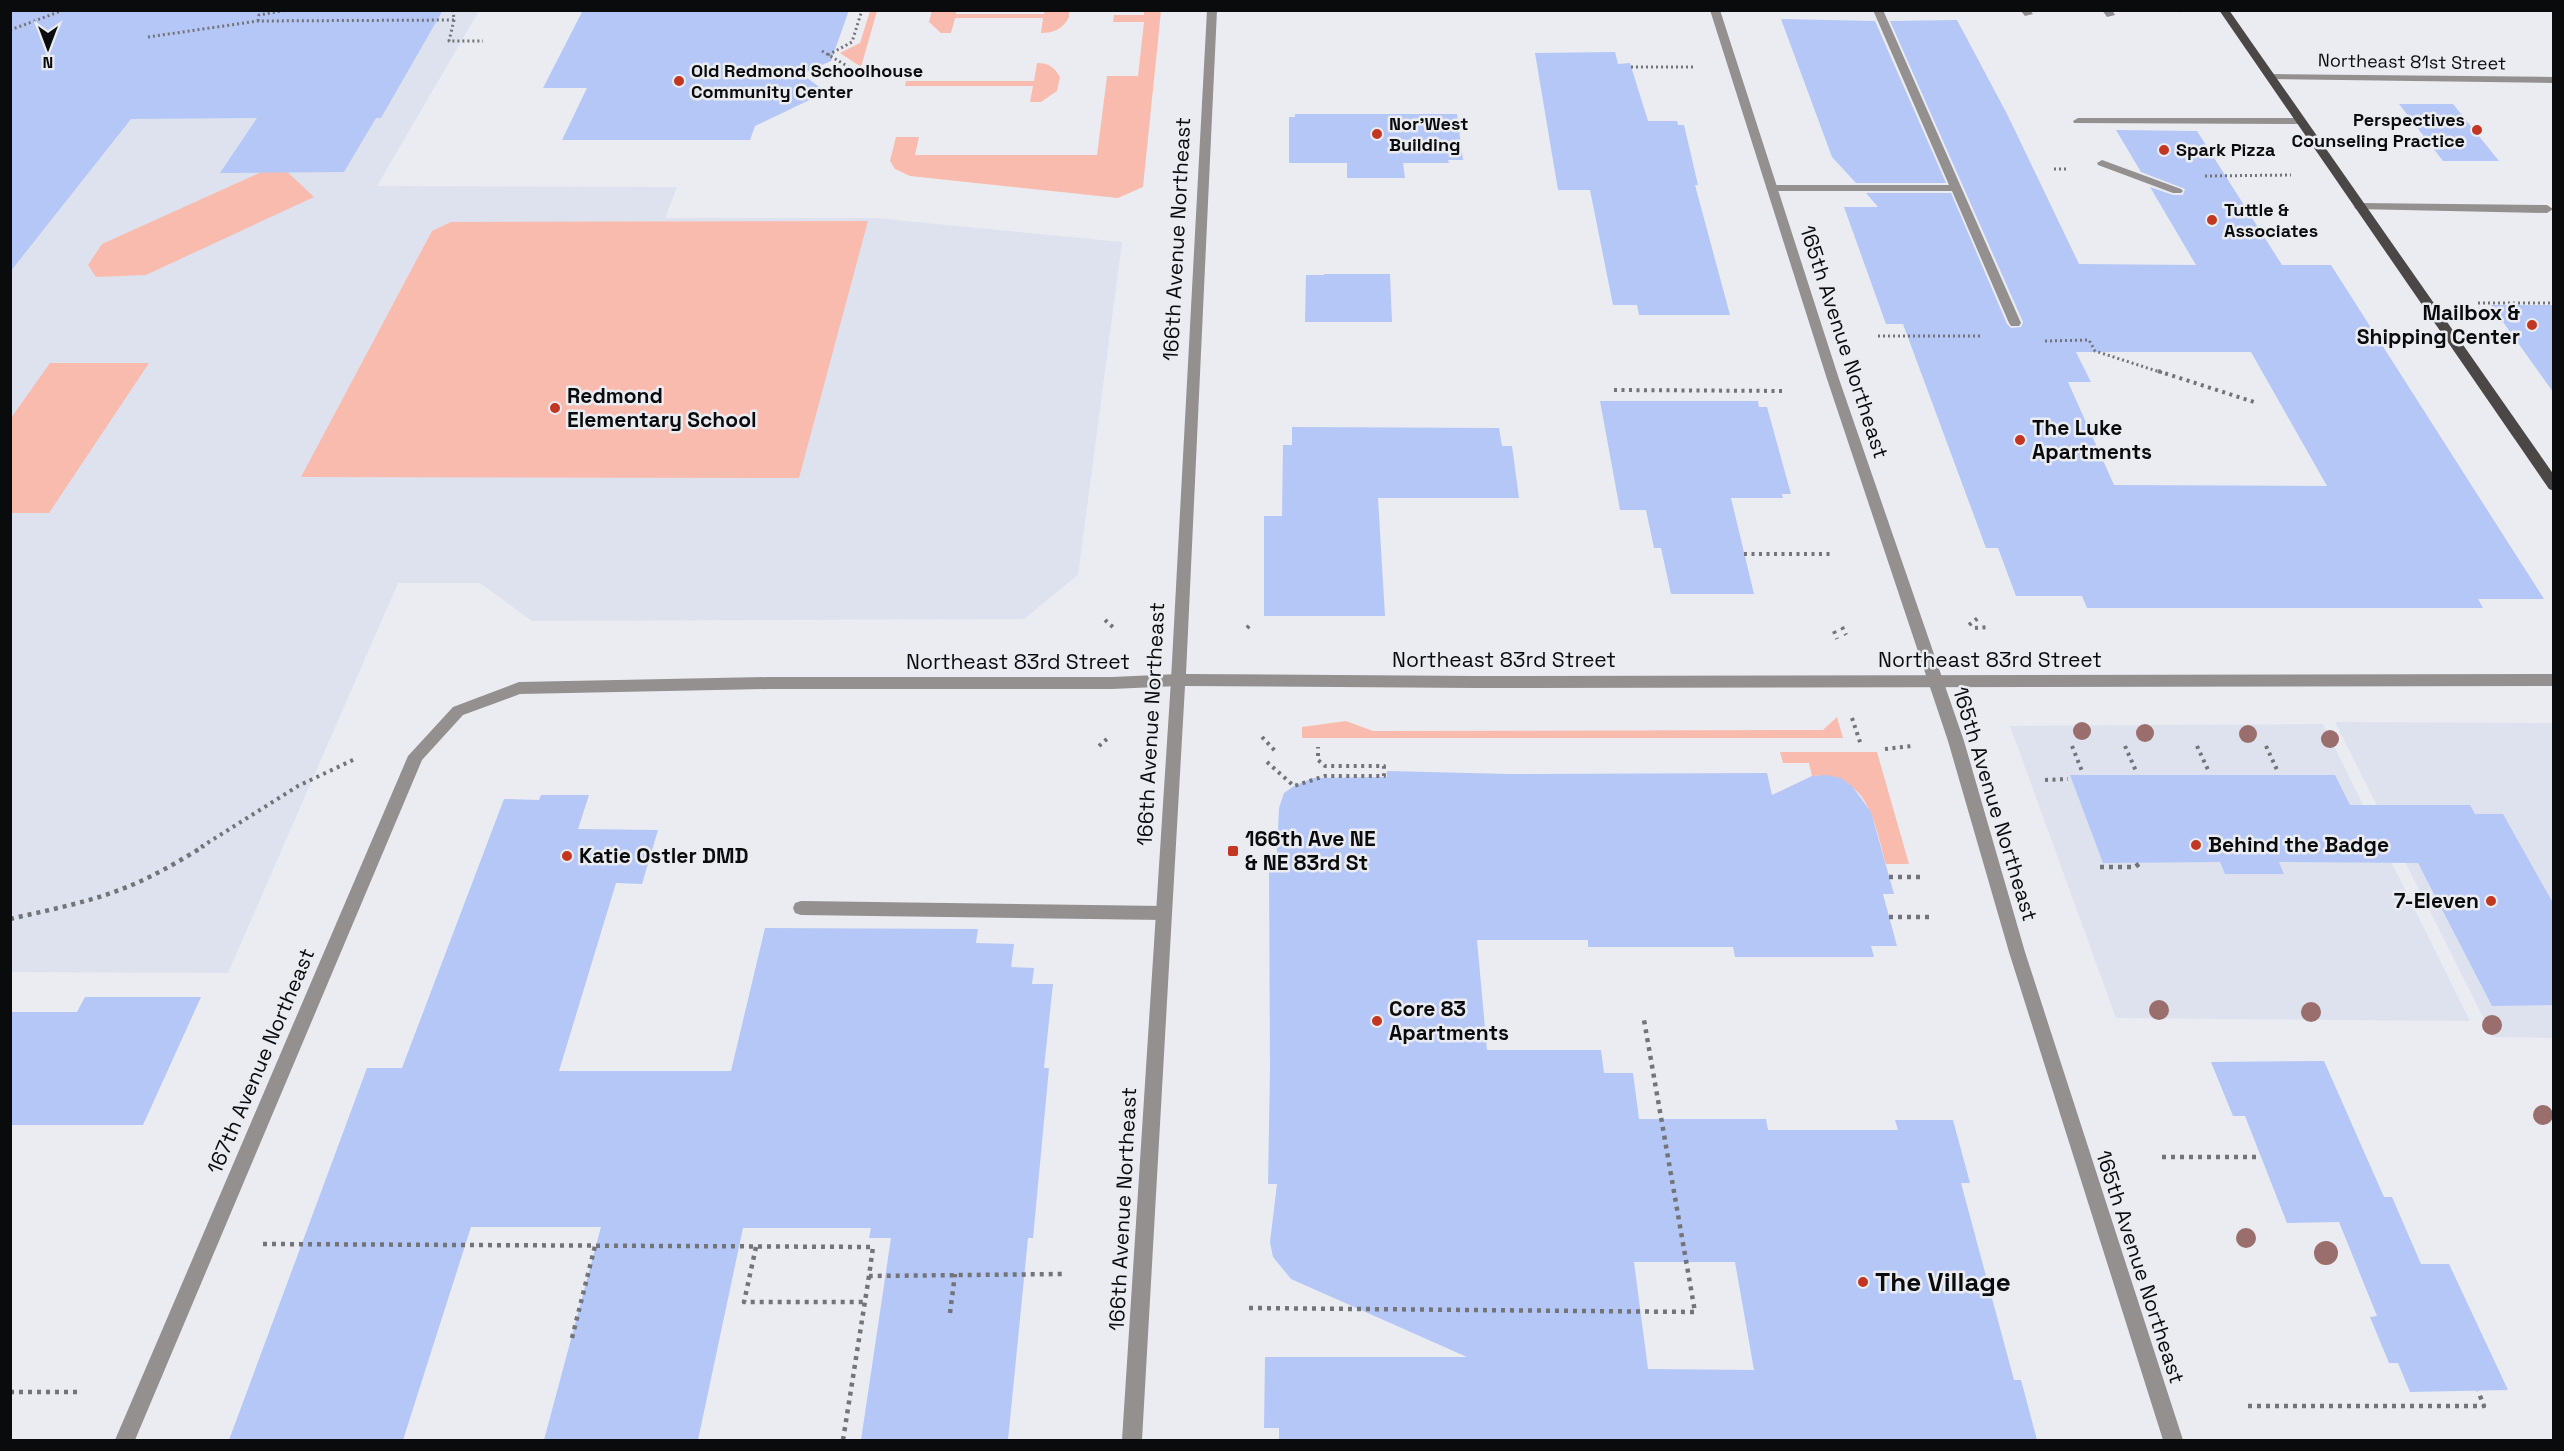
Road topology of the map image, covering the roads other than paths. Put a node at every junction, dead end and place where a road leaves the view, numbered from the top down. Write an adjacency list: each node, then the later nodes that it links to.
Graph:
1 (1212, 10): 17 (street, 166th Avenue Northeast)
2 (1715, 10): 10 (street, 165th Avenue Northeast)
3 (1878, 10): 11 (street)
4 (2224, 10): 5 (main road)
5 (2271, 77): 6 (street, Northeast 81st Street); 8 (main road)
6 (2553, 80)
7 (2078, 121): 8 (street)
8 (2301, 121): 13 (main road)
9 (2102, 163): 12 (street)
10 (1772, 188): 11 (street); 18 (street, 165th Avenue Northeast)
11 (1956, 188): 15 (street)
12 (2177, 191)
13 (2360, 207): 14 (street); 16 (main road)
14 (2547, 209)
15 (2015, 323)
16 (2553, 486)
17 (1178, 680): 18 (street, Northeast 83rd Street); 20 (street, Northeast 83rd Street); 22 (street, 166th Avenue Northeast)
18 (1936, 680): 19 (street, Northeast 83rd Street); 25 (street, 165th Avenue Northeast)
19 (2553, 680)
20 (458, 711): 23 (street, 167th Avenue Northeast)
21 (801, 908): 22 (street)
22 (1164, 913): 24 (street, 166th Avenue Northeast)
23 (124, 1440)
24 (1132, 1440)
25 (2173, 1440)

